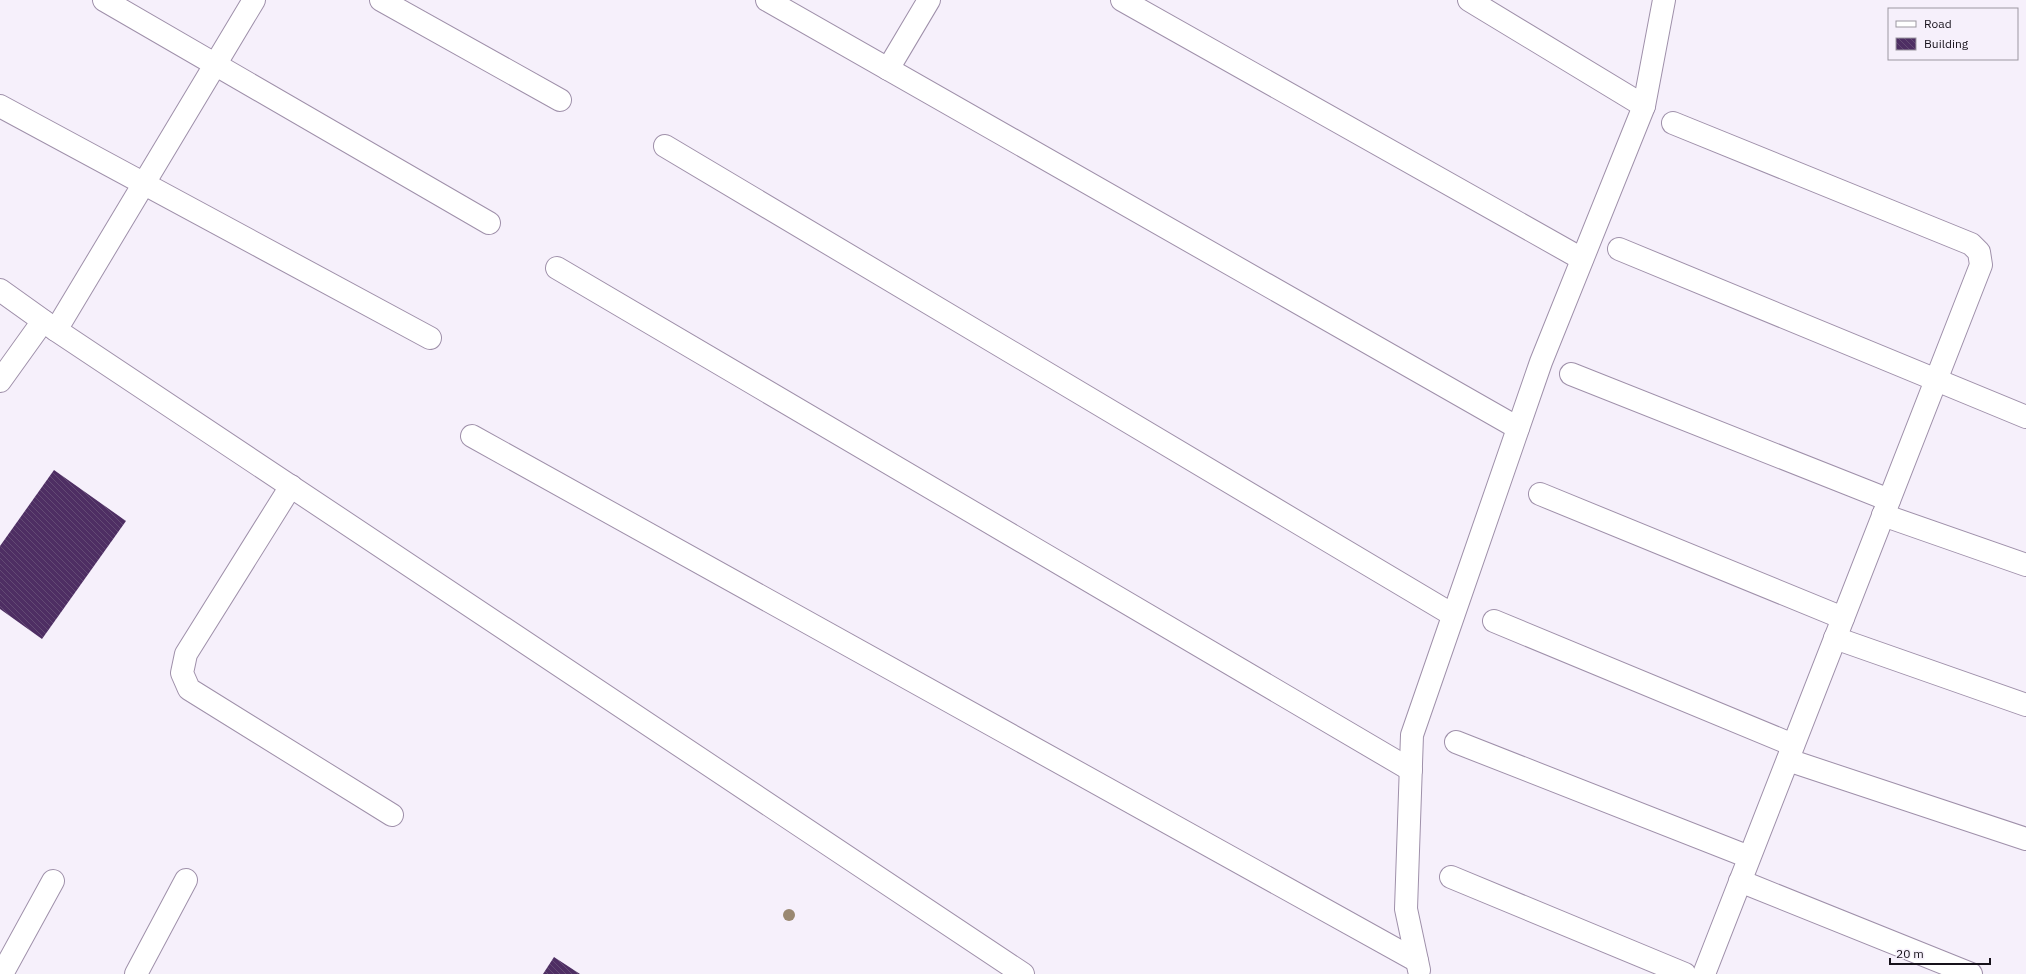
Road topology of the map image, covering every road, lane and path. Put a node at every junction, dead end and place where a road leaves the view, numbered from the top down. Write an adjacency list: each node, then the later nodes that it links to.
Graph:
1 (104, 0): 9 (street)
2 (254, 0): 9 (street)
3 (381, 0): 11 (street)
4 (766, 0): 10 (street)
5 (929, 0): 10 (street)
6 (1122, 0): 19 (street)
7 (1469, 0): 13 (street)
8 (1664, 0): 13 (street)
9 (215, 64): 16 (street); 17 (street)
10 (888, 69): 28 (street)
11 (560, 100)
12 (0, 106): 16 (street)
13 (1644, 106): 19 (street)
14 (1673, 124): 25 (street)
15 (665, 146): 34 (street)
16 (144, 184): 22 (street); 23 (street)
17 (489, 223)
18 (1619, 250): 25 (street)
19 (1582, 259): 28 (street)
20 (557, 268): 41 (street)
21 (0, 290): 22 (street)
22 (49, 325): 26 (street); 30 (street)
23 (430, 338)
24 (1571, 374): 32 (street)
25 (1936, 380): 27 (street); 32 (street)
26 (0, 381)
27 (2026, 417)
28 (1518, 428): 34 (street)
29 (472, 436): 49 (street)
30 (291, 486): 42 (street); 52 (street)
31 (1540, 494): 35 (street)
32 (1886, 507): 33 (street); 35 (street)
33 (2026, 565)
34 (1453, 615): 41 (street)
35 (1843, 618): 37 (street)
36 (1494, 621): 40 (street)
37 (1835, 638): 38 (street); 40 (street)
38 (2026, 705)
39 (1456, 742): 44 (street)
40 (1790, 752): 43 (street); 44 (street)
41 (1411, 770): 49 (street)
42 (392, 815)
43 (2026, 839)
44 (1749, 857): 48 (street)
45 (1451, 877): 53 (street)
46 (186, 880): 51 (street)
47 (53, 881): 50 (street)
48 (1740, 881): 54 (street); 55 (street)
49 (1419, 968)
50 (2, 974)
51 (136, 974)
52 (1023, 974)
53 (1685, 974)
54 (1704, 974)
55 (1971, 974)

